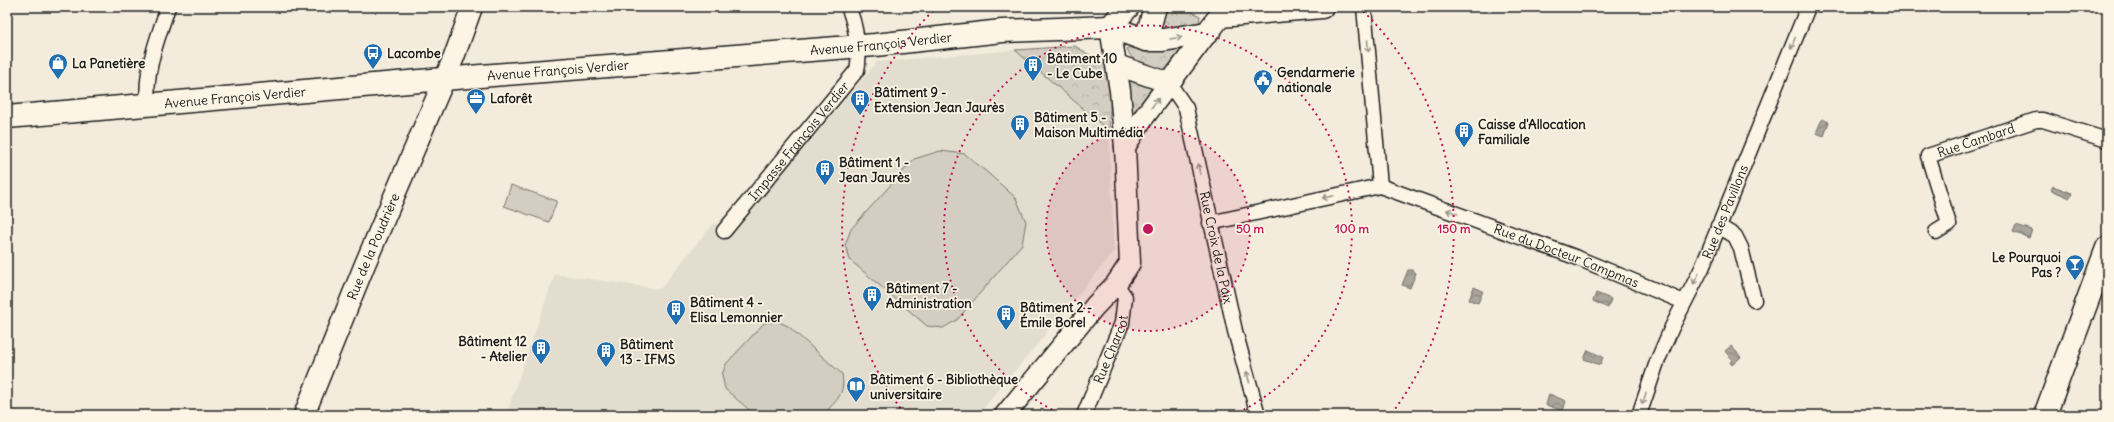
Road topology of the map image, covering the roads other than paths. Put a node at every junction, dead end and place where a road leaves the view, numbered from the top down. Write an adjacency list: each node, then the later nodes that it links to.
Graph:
1 (168, 7): 17 (street)
2 (472, 7): 15 (main road, Rue de la Poudrière)
3 (848, 7): 13 (street, Impasse François Verdier)
4 (1128, 7): 10 (main road)
5 (1155, 7): 12 (main road)
6 (1322, 7): 9 (main road)
7 (1364, 7): 21 (street, one-way to 21)
8 (1808, 7): 23 (street, Rue des Pavillons, one-way to 23)
9 (1215, 11): 11 (main road)
10 (1110, 27): 12 (main road); 13 (main road, Avenue François Verdier); 14 (main road)
11 (1206, 33): 12 (main road, one-way to 11); 16 (main road)
12 (1146, 40)
13 (857, 46): 15 (main road, Avenue François Verdier); 24 (street, Impasse François Verdier)
14 (1117, 65): 16 (main road); 20 (main road)
15 (443, 79): 17 (main road, Avenue François Verdier); 30 (main road, Rue de la Poudrière)
16 (1169, 83): 20 (main road, one-way to 16); 22 (street, Rue Croix de la Paix, one-way to 16)
17 (148, 104): 18 (main road, Avenue François Verdier)
18 (7, 117)
19 (2107, 140): 25 (street, Rue Cambard)
20 (1125, 147): 27 (main road)
21 (1380, 186): 22 (street, one-way to 22); 29 (street, Rue du Docteur Campmas, one-way to 21)
22 (1210, 223): 33 (street, Rue Croix de la Paix, one-way to 22)
23 (1718, 226): 28 (street); 29 (street, Rue des Pavillons, one-way to 29)
24 (724, 231)
25 (1936, 232)
26 (2107, 248): 35 (main road)
27 (1116, 284): 31 (main road); 32 (street, Rue Charcot)
28 (1754, 300)
29 (1684, 302): 34 (street, Rue des Pavillons, one-way to 34)
30 (304, 415)
31 (1004, 415)
32 (1084, 415)
33 (1258, 415)
34 (1639, 415)
35 (2045, 415)

